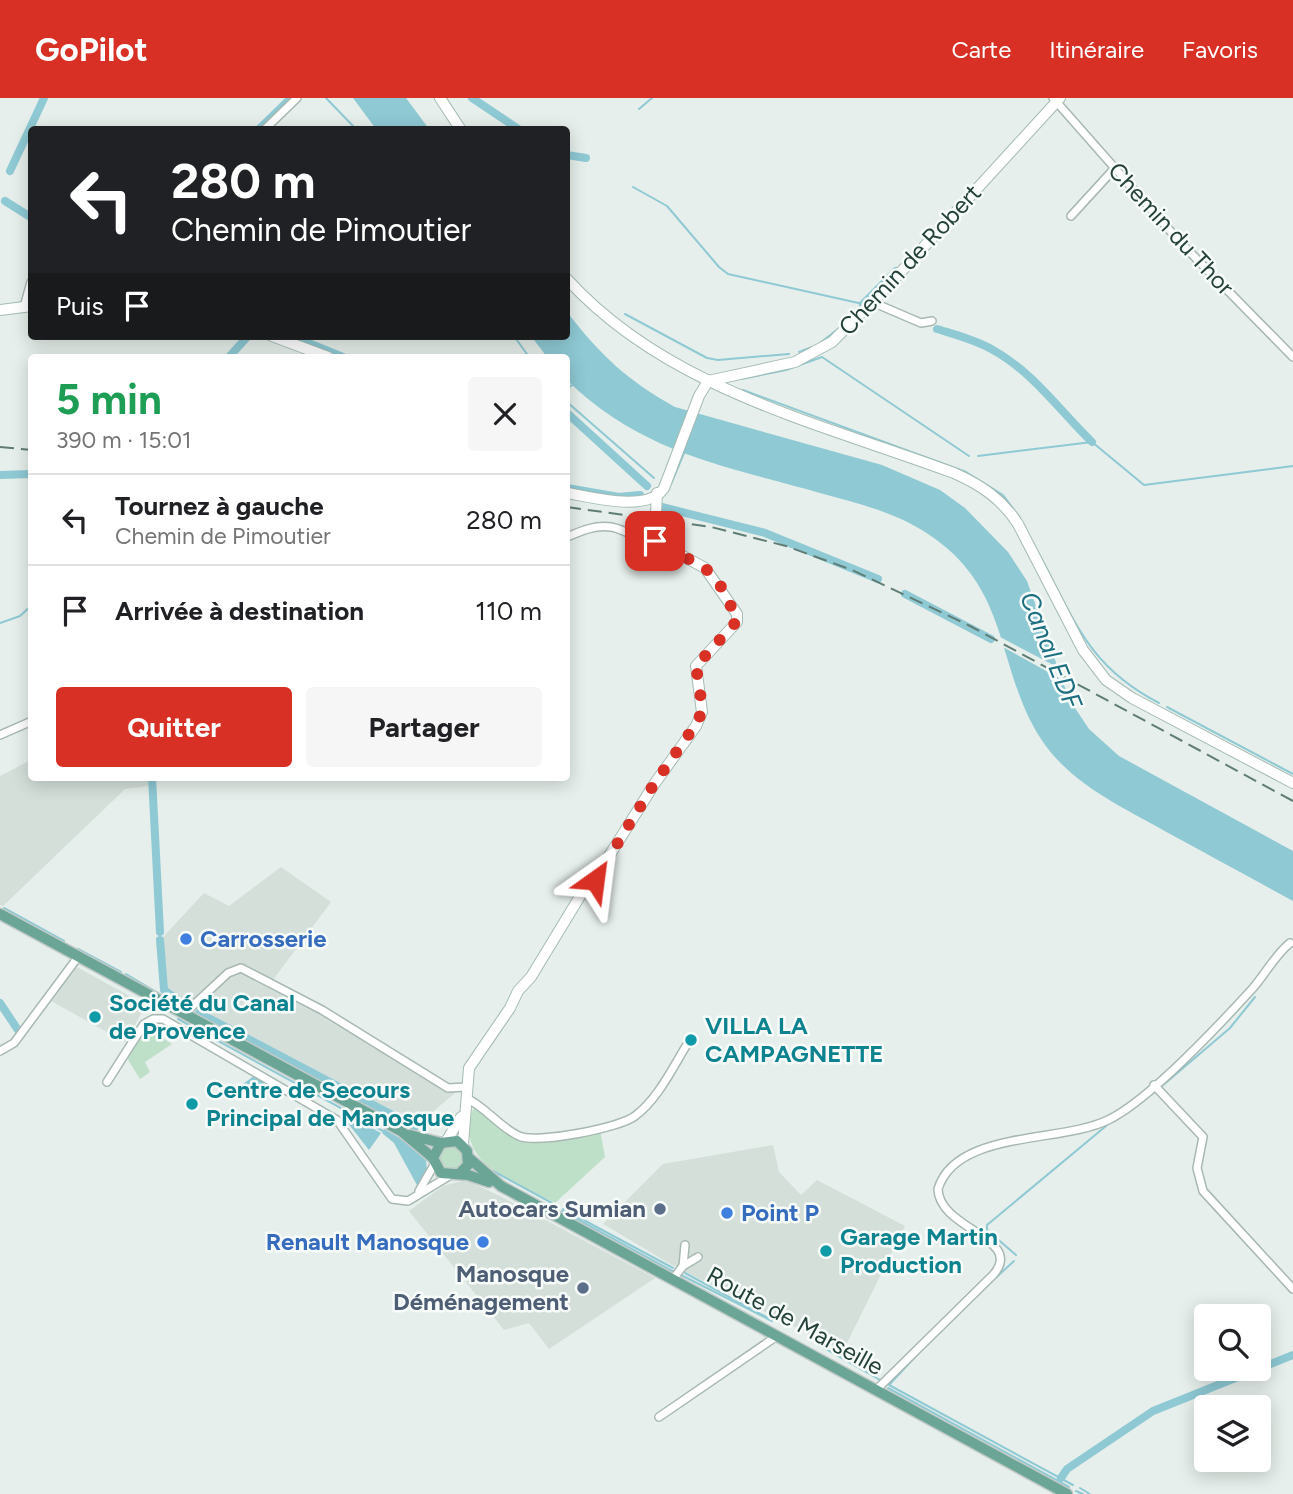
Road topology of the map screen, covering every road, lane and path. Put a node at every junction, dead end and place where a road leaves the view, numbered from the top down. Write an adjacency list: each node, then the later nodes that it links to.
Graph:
1 (297, 98): 4 (street)
2 (440, 98): 5 (street)
3 (1057, 99): 6 (street, Chemin du Thor); 9 (street, Chemin de Robert)
4 (268, 126)
5 (458, 126)
6 (1114, 169): 7 (street); 15 (street, Chemin du Thor)
7 (1071, 216)
8 (570, 282): 17 (street)
9 (872, 302): 12 (street); 16 (street, Chemin de Robert)
10 (28, 305): 11 (street)
11 (0, 310)
12 (932, 321)
13 (283, 340): 14 (street)
14 (320, 354)
15 (1293, 357)
16 (733, 374): 17 (street, Chemin de Robert); 18 (street)
17 (708, 381): 18 (street); 20 (street)
18 (737, 393): 25 (street)
19 (570, 493): 20 (street)
20 (654, 495): 22 (street)
21 (570, 536): 22 (street)
22 (653, 537): 34 (street)
23 (28, 722): 24 (street)
24 (0, 735)
25 (1293, 783)
26 (0, 914): 28 (main road)
27 (1290, 943): 33 (street)
28 (78, 957): 29 (main road); 31 (street)
29 (184, 1014): 34 (street); 36 (main road)
30 (687, 1046): 34 (street)
31 (0, 1051)
32 (107, 1082): 43 (street)
33 (1153, 1085): 48 (street); 50 (street)
34 (466, 1092): 35 (street)
35 (465, 1110): 37 (street); 38 (street)
36 (401, 1131): 37 (main road); 40 (main road)
37 (444, 1142): 38 (main road); 40 (main road)
38 (463, 1144): 39 (main road)
39 (469, 1158): 41 (main road); 42 (main road, Route de Marseille)
40 (434, 1161): 41 (main road); 43 (street)
41 (454, 1175): 42 (main road, Route de Marseille); 43 (street)
42 (501, 1186): 47 (main road, Route de Marseille)
43 (410, 1200)
44 (685, 1245): 46 (street)
45 (698, 1257): 46 (street)
46 (682, 1266): 47 (street)
47 (673, 1279): 49 (main road, Route de Marseille)
48 (1293, 1289)
49 (777, 1336): 50 (main road, Route de Marseille); 51 (street)
50 (876, 1390): 52 (main road, Route de Marseille)
51 (659, 1417)
52 (1067, 1494)

